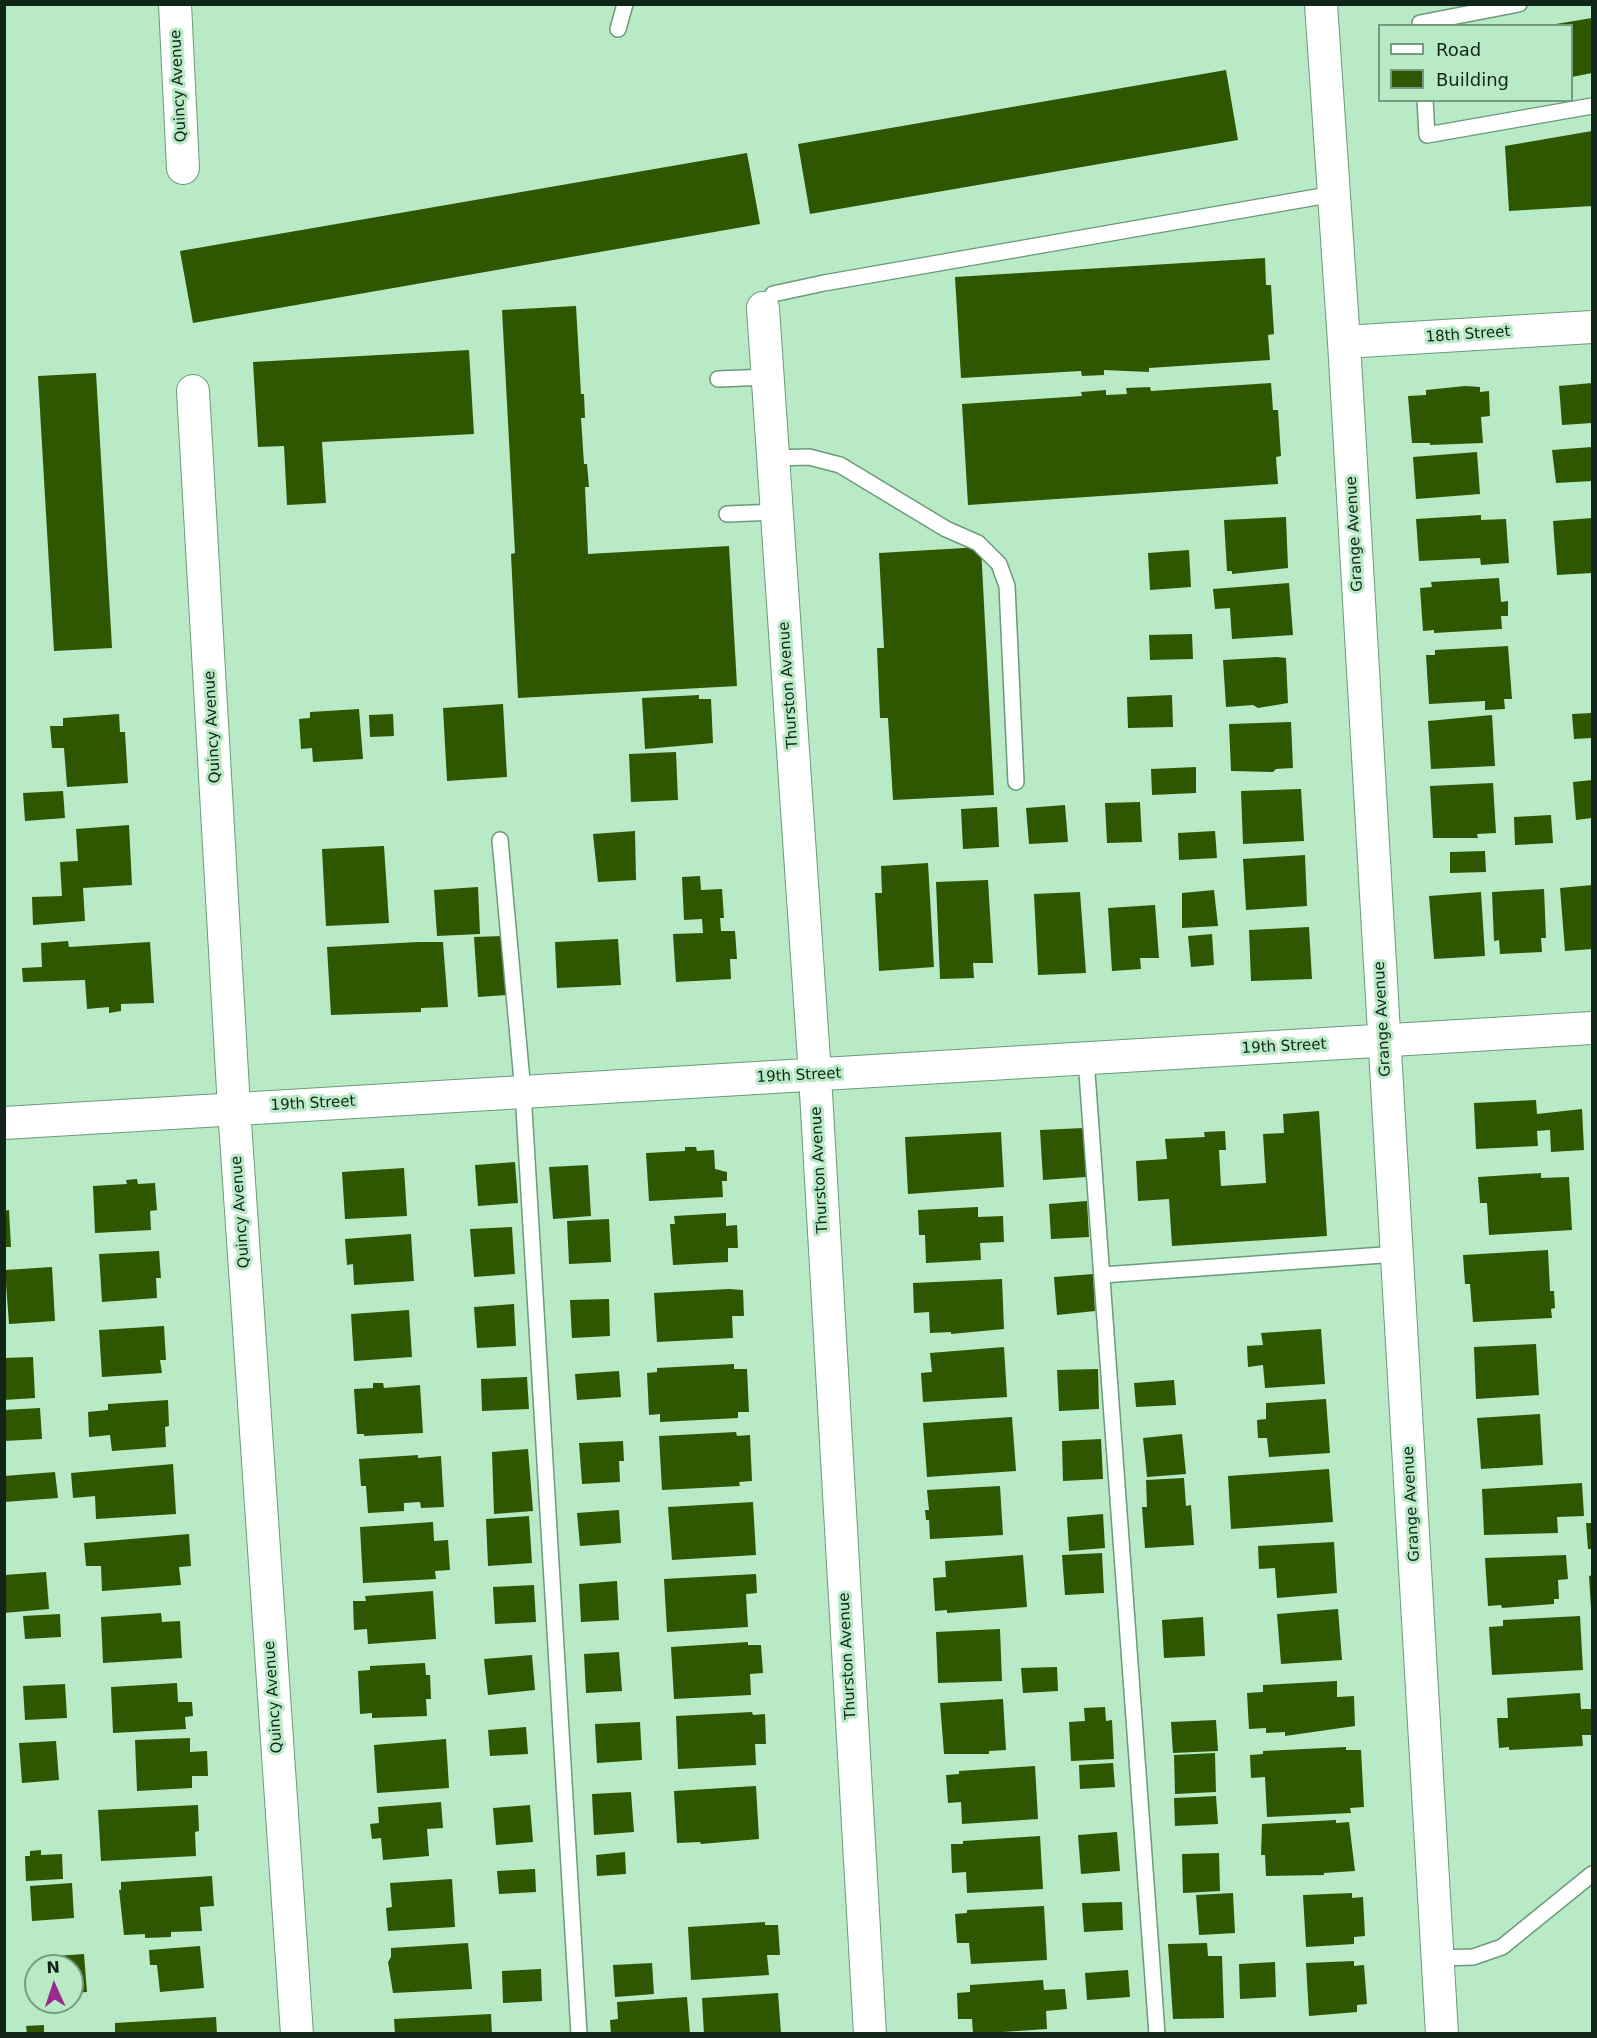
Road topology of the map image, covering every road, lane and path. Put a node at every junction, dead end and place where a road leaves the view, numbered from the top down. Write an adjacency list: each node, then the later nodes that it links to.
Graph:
1 (175, 4): 9 (street, Quincy Avenue)
2 (625, 4): 6 (lane)
3 (1321, 4): 10 (street, Grange Avenue)
4 (1519, 4): 5 (lane)
5 (1420, 24)
6 (618, 29)
7 (1425, 102): 8 (lane)
8 (1593, 106)
9 (183, 168)
10 (1334, 194): 11 (lane); 13 (street, Grange Avenue)
11 (763, 308): 14 (street, Thurston Avenue)
12 (1593, 327): 13 (street, 18th Street)
13 (1344, 342): 23 (street, Grange Avenue)
14 (768, 377): 15 (lane); 17 (street, Thurston Avenue)
15 (718, 379)
16 (193, 391): 27 (street, Quincy Avenue)
17 (773, 458): 18 (street, Thurston Avenue); 20 (lane)
18 (777, 512): 19 (lane); 25 (street, Thurston Avenue)
19 (727, 513)
20 (1016, 782)
21 (500, 840): 26 (lane)
22 (1593, 1028): 23 (street, 19th Street)
23 (1385, 1041): 24 (street, 19th Street); 29 (street, Grange Avenue)
24 (1086, 1059): 25 (street, 19th Street); 30 (lane)
25 (815, 1075): 26 (street, 19th Street); 35 (street, Thurston Avenue)
26 (523, 1092): 27 (street, 19th Street); 34 (lane)
27 (234, 1108): 28 (street, 19th Street); 33 (street, Quincy Avenue)
28 (4, 1123)
29 (1397, 1254): 30 (lane); 32 (street, Grange Avenue)
30 (1102, 1275): 36 (lane)
31 (1593, 1874): 32 (lane)
32 (1438, 1958): 37 (street, Grange Avenue)
33 (297, 2034)
34 (579, 2034)
35 (870, 2034)
36 (1156, 2034)
37 (1442, 2034)

